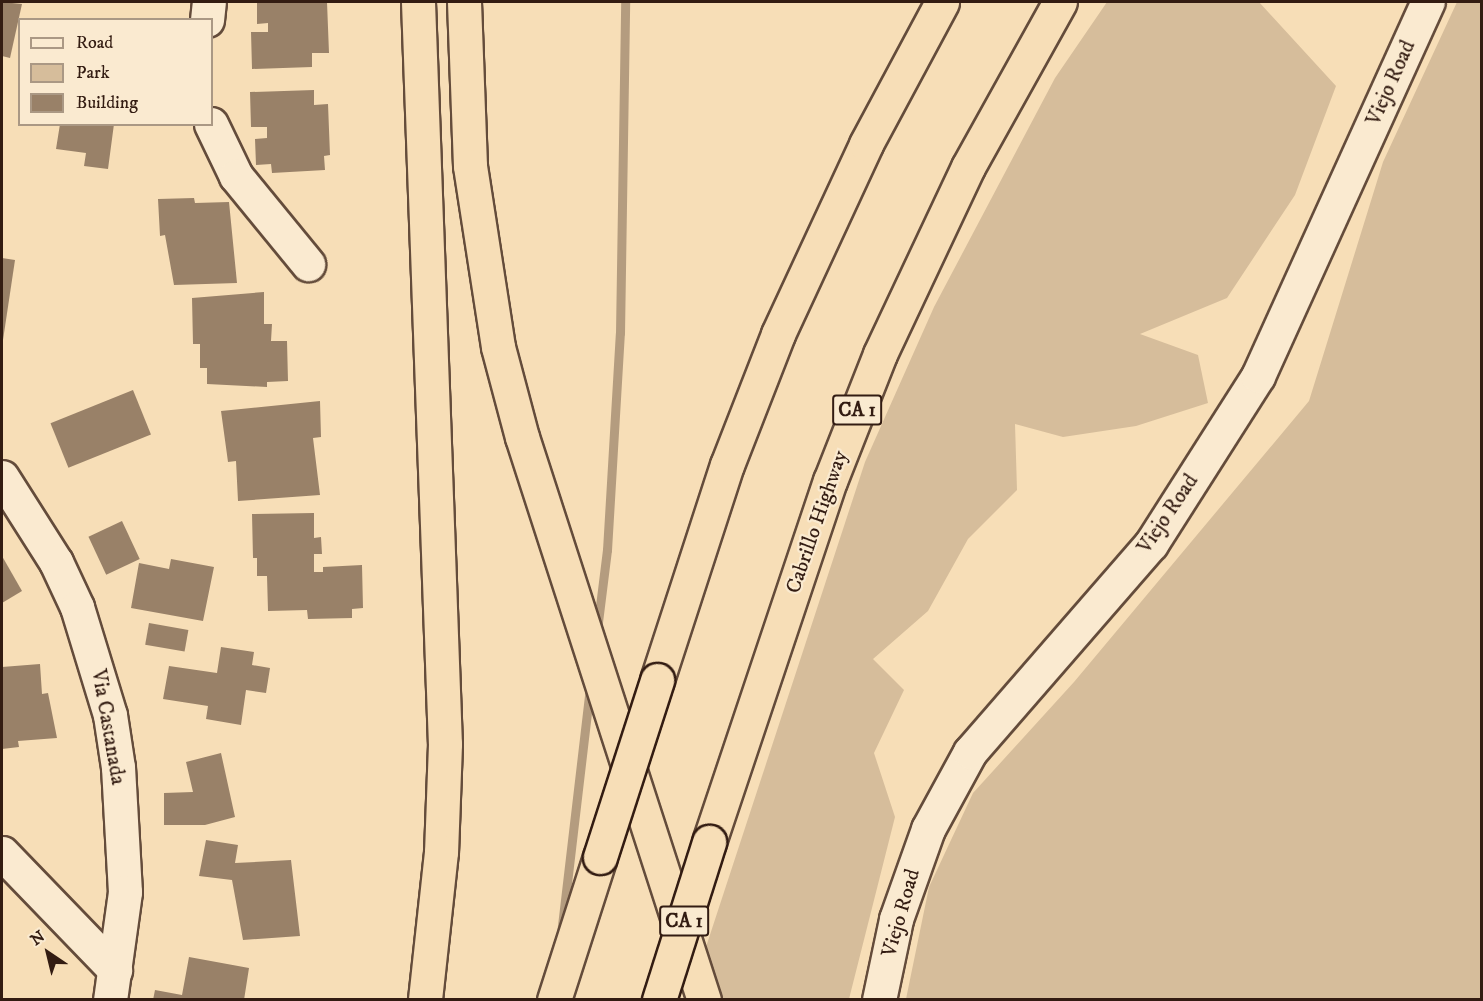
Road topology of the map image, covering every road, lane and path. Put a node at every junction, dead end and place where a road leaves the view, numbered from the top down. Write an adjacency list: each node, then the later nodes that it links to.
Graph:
1 (209, 2): 7 (street)
2 (418, 2): 13 (highway)
3 (464, 2): 16 (highway)
4 (942, 2): 14 (highway, bridge)
5 (1060, 2): 15 (highway, Cabrillo Highway / CA 1, bridge)
6 (1428, 2): 17 (street, Viejo Road)
7 (207, 18)
8 (212, 126): 9 (street)
9 (308, 264)
10 (2, 477): 12 (street, Via Castanada)
11 (2, 853): 12 (street)
12 (112, 985)
13 (425, 999)
14 (554, 999)
15 (659, 999)
16 (704, 999)
17 (879, 999)

